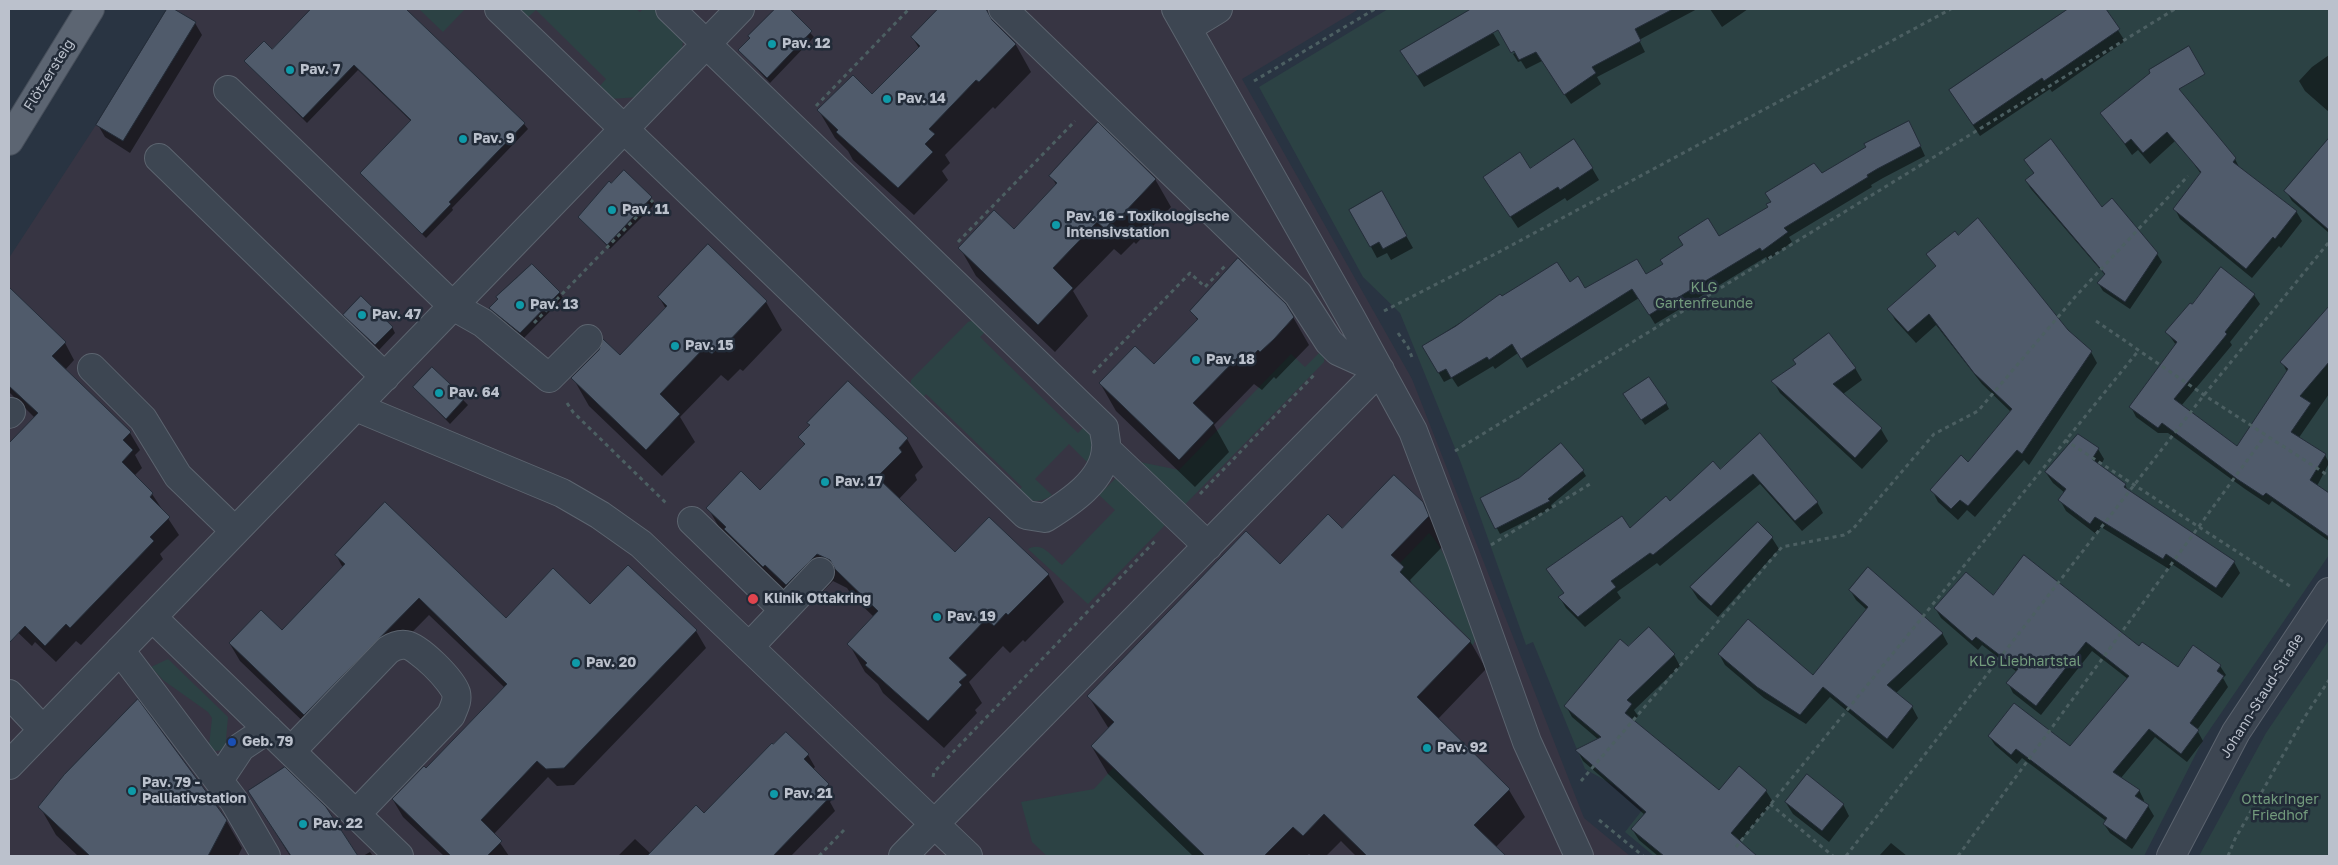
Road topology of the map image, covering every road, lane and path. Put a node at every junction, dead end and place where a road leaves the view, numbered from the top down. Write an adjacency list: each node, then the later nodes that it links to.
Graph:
1 (90, 9): 18 (main road, Flötzersteig)
2 (499, 9): 17 (street)
3 (670, 9): 12 (street)
4 (740, 9): 12 (street)
5 (909, 9): 16 (path)
6 (1003, 9): 15 (street)
7 (1218, 9): 11 (street)
8 (1375, 9): 13 (path)
9 (1951, 9): 26 (path)
10 (2175, 9): 42 (path)
11 (1181, 18): 33 (street)
12 (706, 44): 16 (street); 17 (street)
13 (1249, 84)
14 (228, 90): 25 (street)
15 (1097, 99): 23 (street); 24 (path)
16 (794, 128): 24 (street)
17 (624, 130): 21 (street); 25 (street)
18 (9, 141)
19 (159, 158): 34 (street)
20 (2188, 176): 65 (path)
21 (674, 178): 29 (path); 41 (street)
22 (2329, 242): 37 (path)
23 (1247, 244): 31 (street); 36 (path)
24 (935, 265): 36 (street)
25 (453, 306): 29 (street); 34 (street)
26 (1384, 312)
27 (2096, 320): 30 (path)
28 (588, 339): 35 (street)
29 (512, 346): 35 (street)
30 (2139, 350): 37 (path); 40 (path)
31 (1338, 351): 33 (street); 46 (path)
32 (92, 368): 49 (street)
33 (1380, 370): 50 (street); 77 (street)
34 (385, 377): 38 (street)
35 (549, 378): 47 (path)
36 (1071, 396): 41 (street)
37 (2204, 396): 39 (path); 45 (path)
38 (356, 407): 49 (street); 56 (street)
39 (2265, 436): 43 (path); 48 (path)
40 (2065, 440): 45 (path); 66 (path)
41 (1106, 449): 46 (street)
42 (1448, 455)
43 (2329, 476)
44 (1590, 484): 51 (path)
45 (2134, 486): 48 (path); 80 (path)
46 (1179, 516): 50 (street); 69 (path)
47 (692, 520): 54 (street)
48 (2198, 528): 53 (path); 81 (path)
49 (235, 531): 55 (street)
50 (1208, 546): 69 (street)
51 (1484, 549)
52 (820, 572): 54 (street)
53 (2325, 598): 82 (street, Johann-Staud-Straße)
54 (784, 610): 56 (street)
55 (152, 617): 57 (street); 60 (street)
56 (749, 647): 69 (street)
57 (120, 650): 61 (street); 64 (street)
58 (2329, 680): 83 (path)
59 (9, 694): 61 (street)
60 (268, 729): 62 (street); 64 (street)
61 (43, 730): 63 (street)
62 (291, 751): 68 (street); 68 (street)
63 (9, 765)
64 (219, 780): 72 (street)
65 (1584, 789)
66 (1770, 804): 71 (path); 79 (path)
67 (1594, 812): 78 (path)
68 (356, 814): 73 (street)
69 (931, 821): 75 (street); 76 (street)
70 (845, 829): 74 (path)
71 (1736, 847)
72 (266, 856)
73 (399, 856)
74 (819, 856)
75 (902, 856)
76 (968, 856)
77 (1579, 856)
78 (1643, 856)
79 (1833, 856)
80 (1846, 856)
81 (1958, 856)
82 (2171, 856)
83 (2228, 856)

